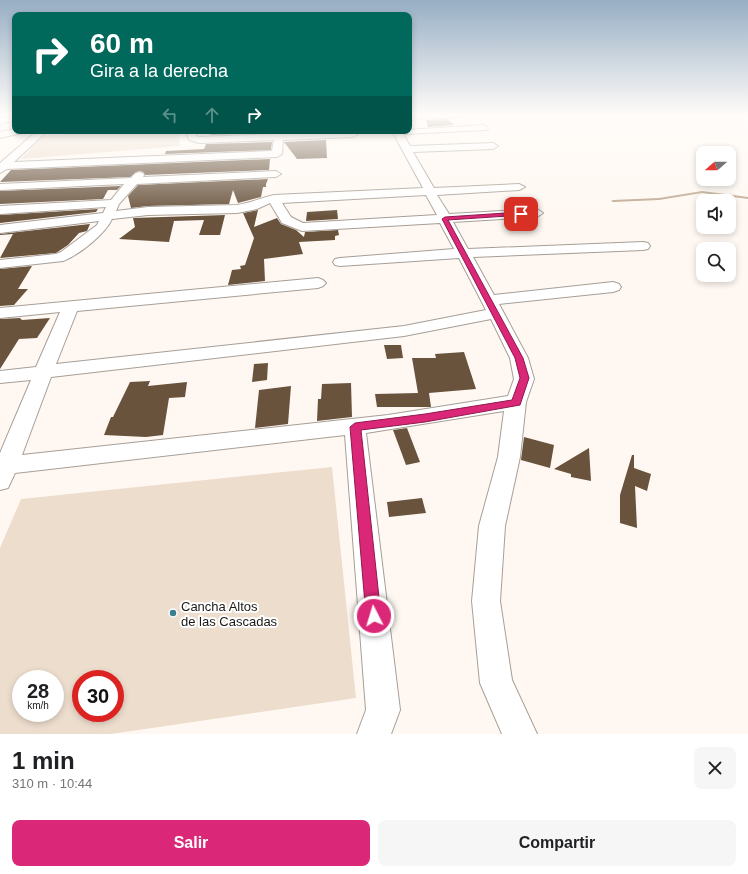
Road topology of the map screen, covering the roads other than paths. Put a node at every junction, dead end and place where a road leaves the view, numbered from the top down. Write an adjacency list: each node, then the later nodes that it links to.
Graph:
1 (22, 149): 6 (street)
2 (277, 149): 5 (street)
3 (424, 149): 4 (street)
4 (408, 150): 11 (street)
5 (148, 160): 6 (street); 8 (street)
6 (2, 167)
7 (276, 174): 8 (street)
8 (135, 181): 9 (street); 13 (street)
9 (0, 187)
10 (520, 187): 11 (street)
11 (429, 191): 12 (street); 17 (street)
12 (274, 199): 16 (street); 17 (street)
13 (114, 203): 14 (street); 16 (street)
14 (0, 210)
15 (537, 212): 17 (street)
16 (107, 216): 18 (street); 22 (street)
17 (445, 219): 20 (street)
18 (0, 230)
19 (643, 246): 20 (street)
20 (464, 253): 21 (street); 26 (street)
21 (340, 262)
22 (0, 264)
23 (318, 283): 25 (street)
24 (613, 287): 26 (street)
25 (70, 307): 27 (street); 28 (street)
26 (492, 307): 28 (street); 30 (street)
27 (0, 313)
28 (45, 373): 29 (street); 32 (street)
29 (0, 377)
30 (516, 402): 31 (street); 34 (street)
31 (355, 427): 32 (street); 33 (street)
32 (2, 471)
33 (374, 734)
34 (520, 734)

